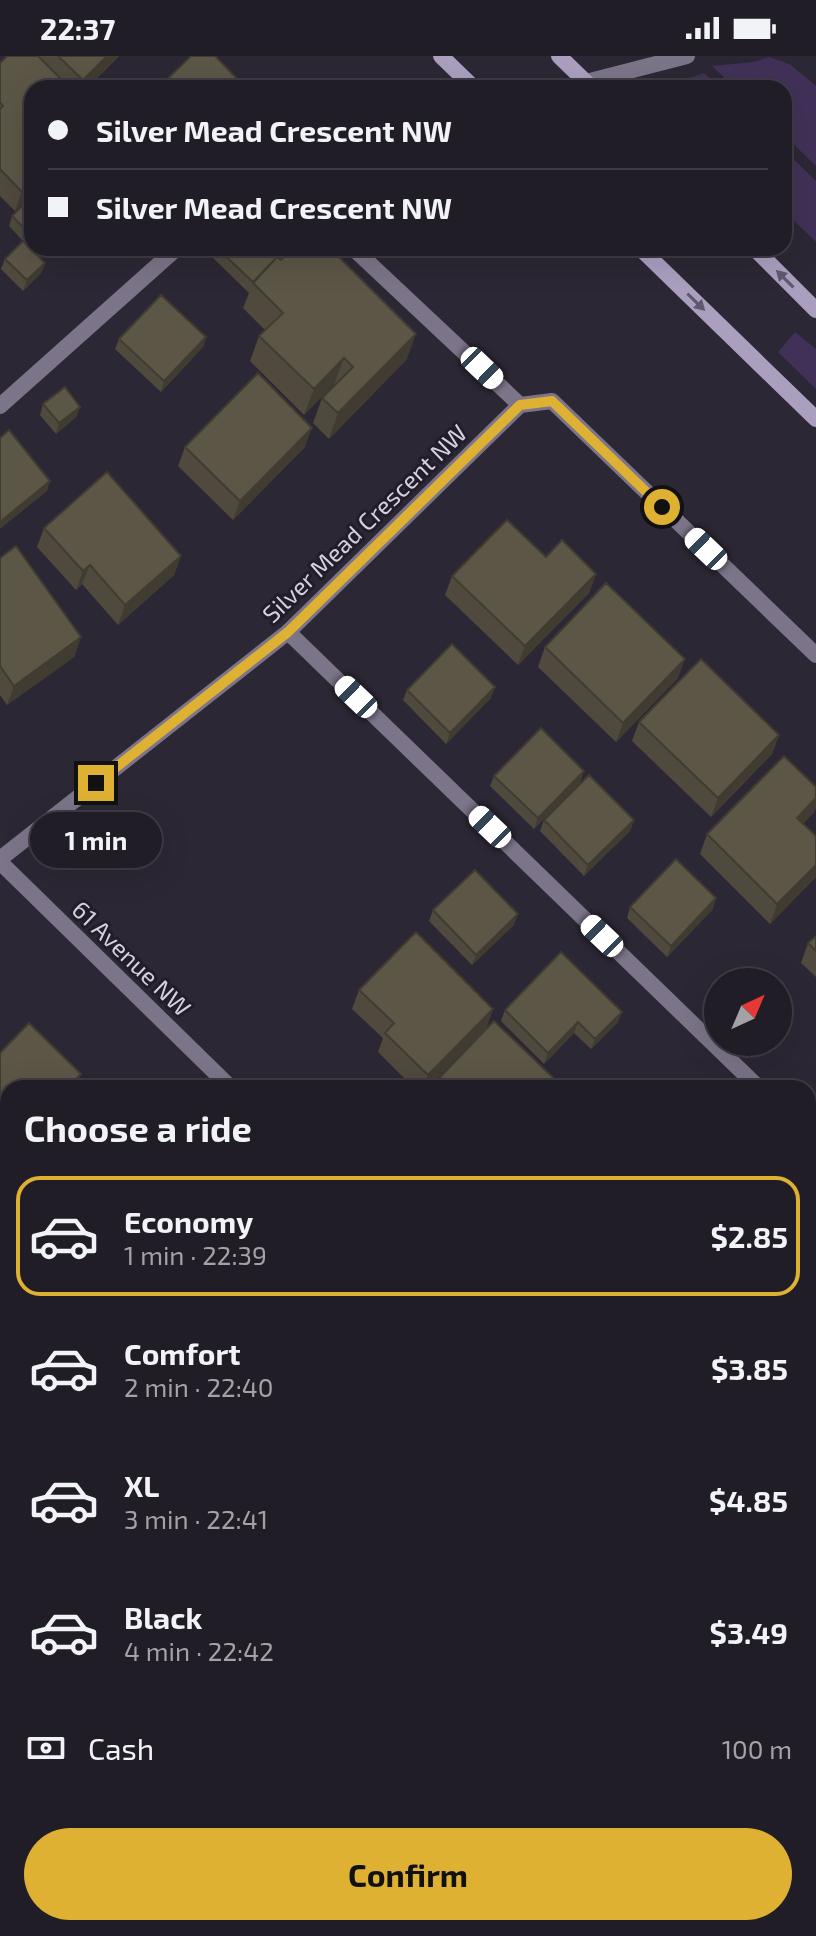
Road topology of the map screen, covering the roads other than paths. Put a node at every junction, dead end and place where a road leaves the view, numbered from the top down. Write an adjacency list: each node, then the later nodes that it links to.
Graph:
1 (441, 56): 4 (street)
2 (559, 56): 5 (street)
3 (687, 56): 6 (street)
4 (466, 80)
5 (584, 80)
6 (606, 80)
7 (168, 256): 13 (street)
8 (362, 256): 12 (street)
9 (648, 256): 14 (street, one-way to 14)
10 (762, 256): 11 (street, one-way to 10)
11 (816, 310)
12 (520, 405): 15 (street, Silver Mead Crescent NW); 16 (street)
13 (0, 406)
14 (816, 419)
15 (288, 632): 17 (street, Silver Mead Crescent NW); 19 (street)
16 (816, 655)
17 (0, 860): 18 (street, 61 Avenue NW)
18 (223, 1080)
19 (751, 1080)

